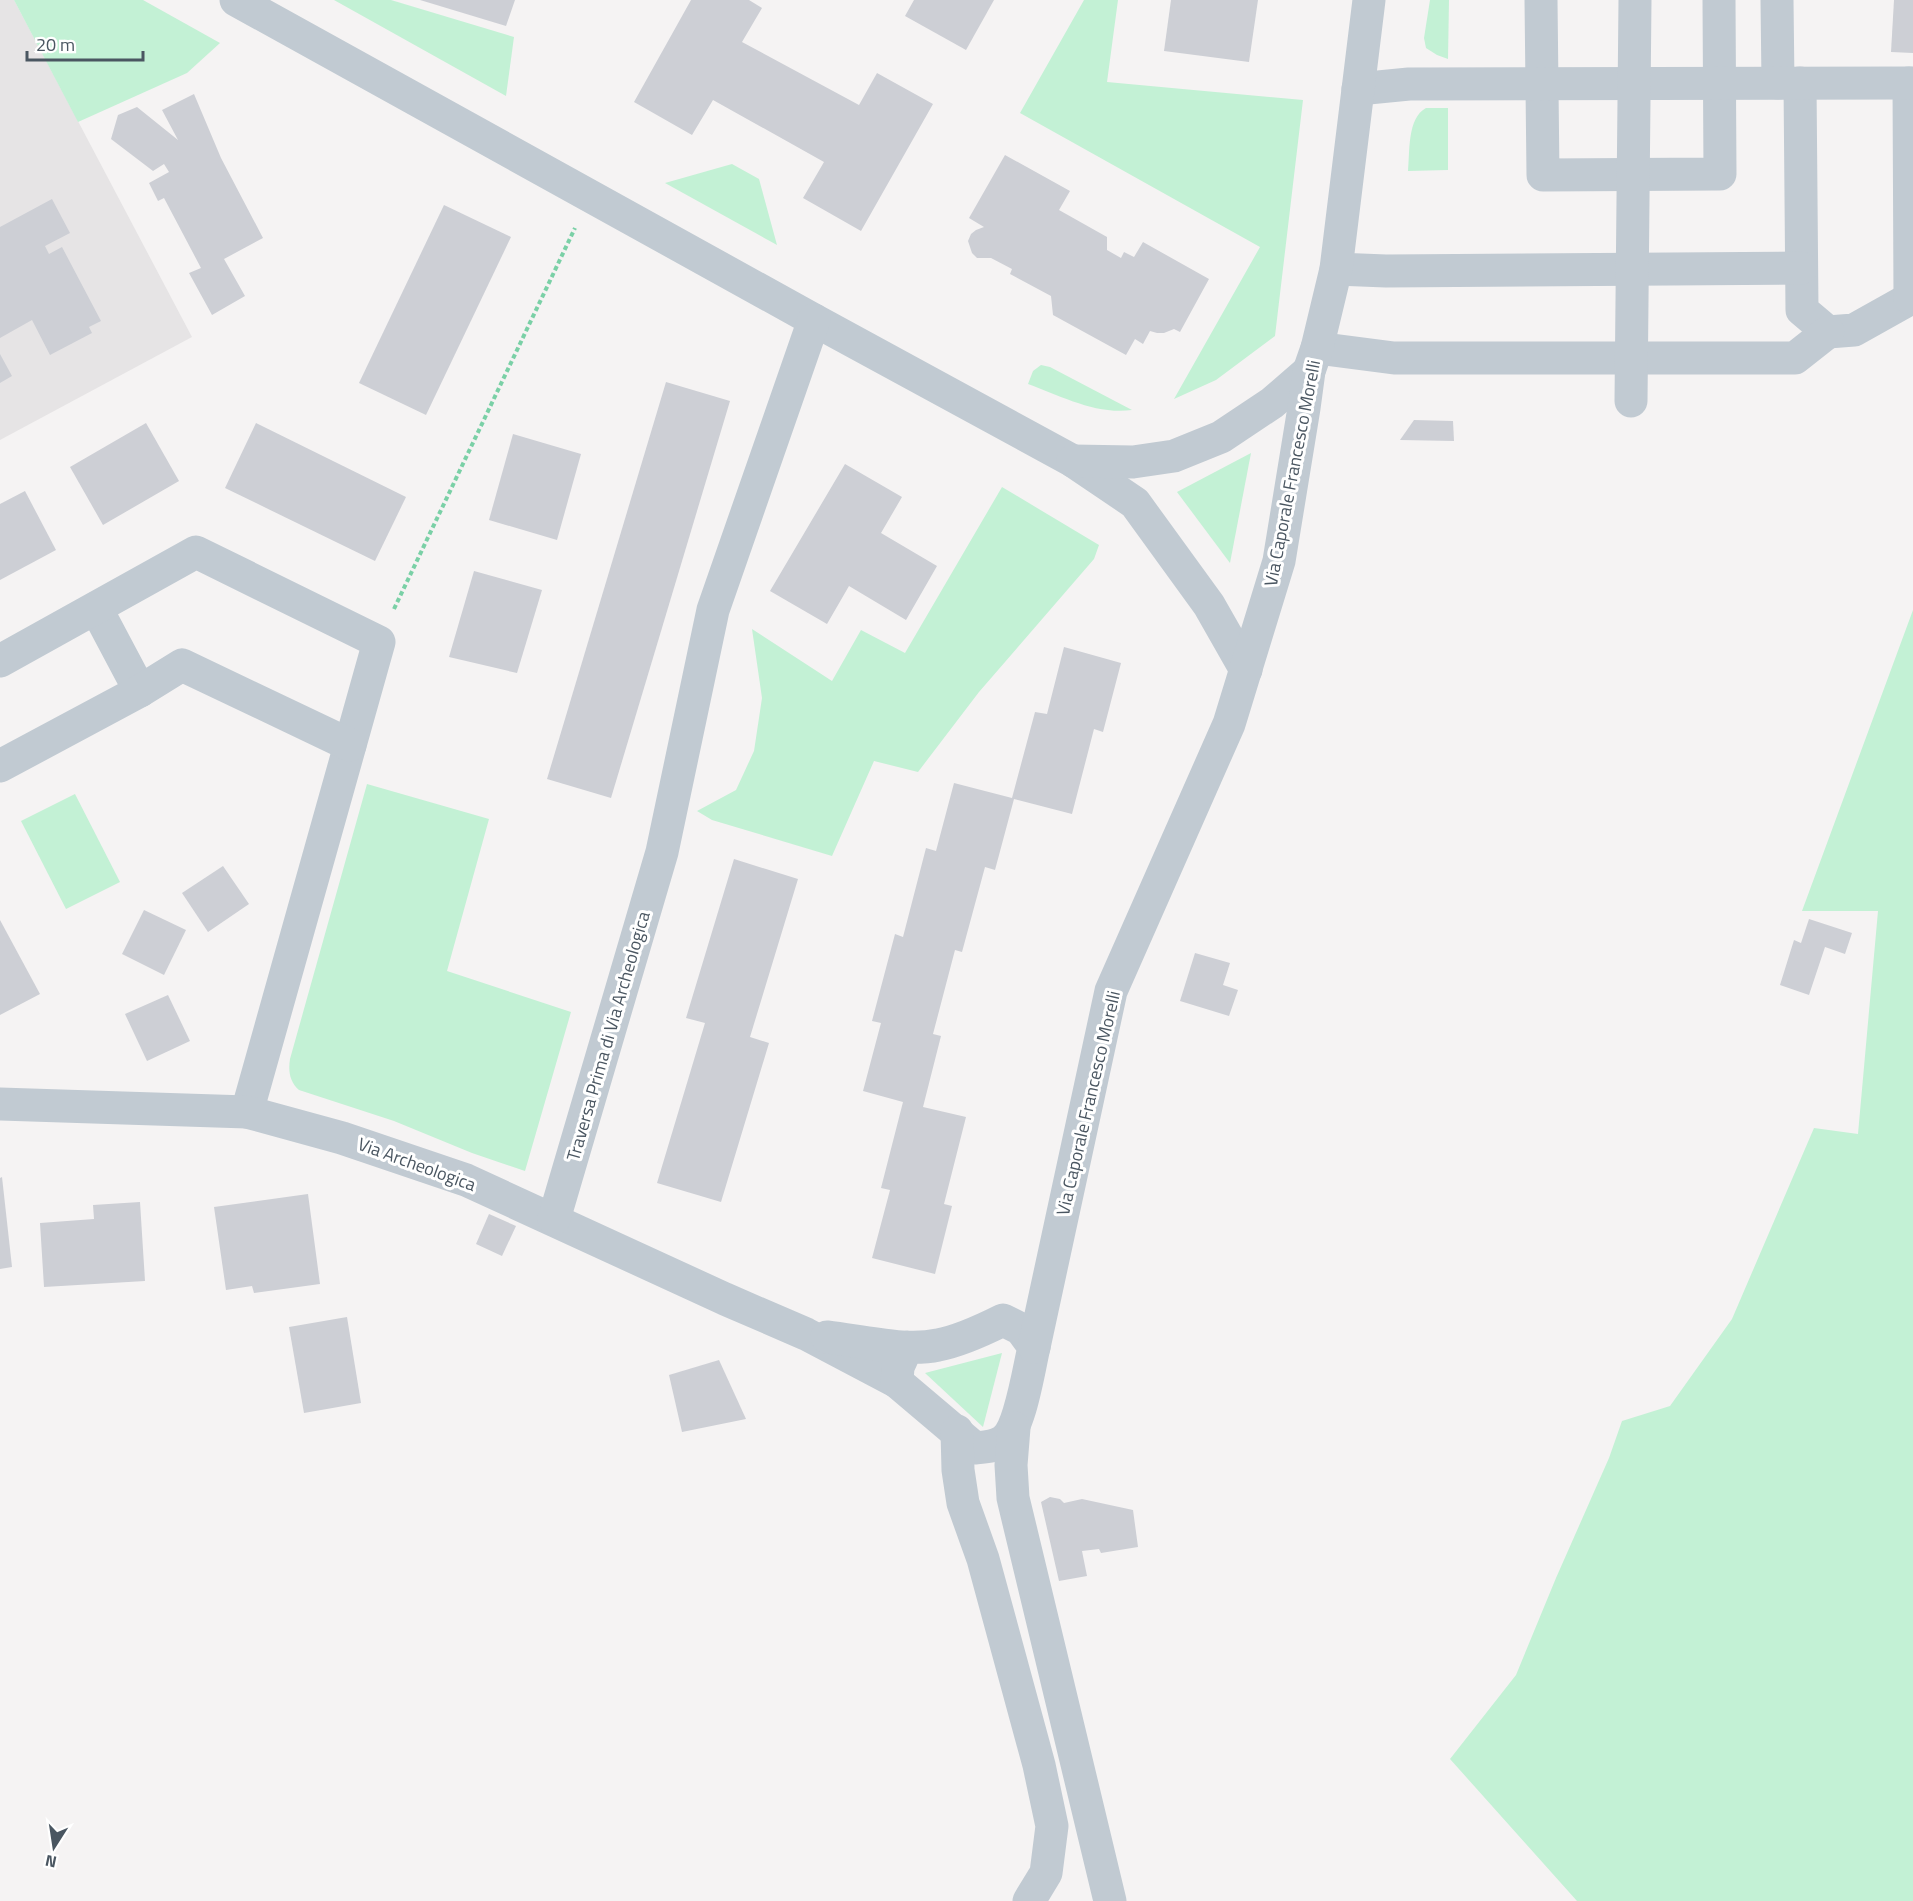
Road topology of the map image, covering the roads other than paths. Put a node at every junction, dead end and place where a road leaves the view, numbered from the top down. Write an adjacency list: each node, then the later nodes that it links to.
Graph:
1 (236, 0): 18 (street)
2 (1369, 0): 12 (street, Via Caporale Francesco Morelli)
3 (1541, 0): 7 (street)
4 (1635, 0): 8 (street)
5 (1719, 0): 9 (street)
6 (1777, 0): 10 (street)
7 (1542, 83): 8 (street); 12 (street); 13 (street)
8 (1635, 83): 9 (street); 13 (street)
9 (1720, 83): 10 (street); 13 (street)
10 (1789, 83): 11 (street); 14 (street)
11 (1911, 83): 17 (street)
12 (1358, 89): 15 (street, Via Caporale Francesco Morelli)
13 (1634, 174): 16 (street)
14 (1802, 268): 16 (street); 19 (street)
15 (1336, 269): 16 (street); 21 (street, Via Caporale Francesco Morelli)
16 (1633, 269): 20 (street)
17 (1912, 298): 19 (street)
18 (814, 320): 23 (street); 32 (street, Traversa Prima di Via Archeologica)
19 (1828, 332): 20 (street)
20 (1632, 358): 21 (street); 22 (street)
21 (1313, 359): 23 (street); 26 (street, Via Caporale Francesco Morelli)
22 (1631, 401)
23 (1073, 461): 26 (street)
24 (96, 608): 25 (street); 27 (street); 28 (street)
25 (0, 661)
26 (1246, 670): 33 (street, Via Caporale Francesco Morelli)
27 (140, 691): 28 (street); 29 (street)
28 (350, 745): 31 (street)
29 (0, 766)
30 (0, 1104): 31 (street, Via Archeologica)
31 (247, 1112): 32 (street, Via Archeologica)
32 (554, 1219): 35 (street, Via Archeologica)
33 (1058, 1238): 34 (street); 37 (street, Via Caporale Francesco Morelli)
34 (1003, 1320): 36 (street); 37 (street)
35 (806, 1334): 36 (street); 38 (street)
36 (907, 1347): 38 (street)
37 (1034, 1347): 39 (street, Via Caporale Francesco Morelli)
38 (897, 1382): 40 (street)
39 (1014, 1428): 40 (street); 41 (street, Via Caporale Francesco Morelli)
40 (966, 1439): 41 (street); 42 (street)
41 (1013, 1498): 43 (street)
42 (1029, 1901)
43 (1110, 1901)

